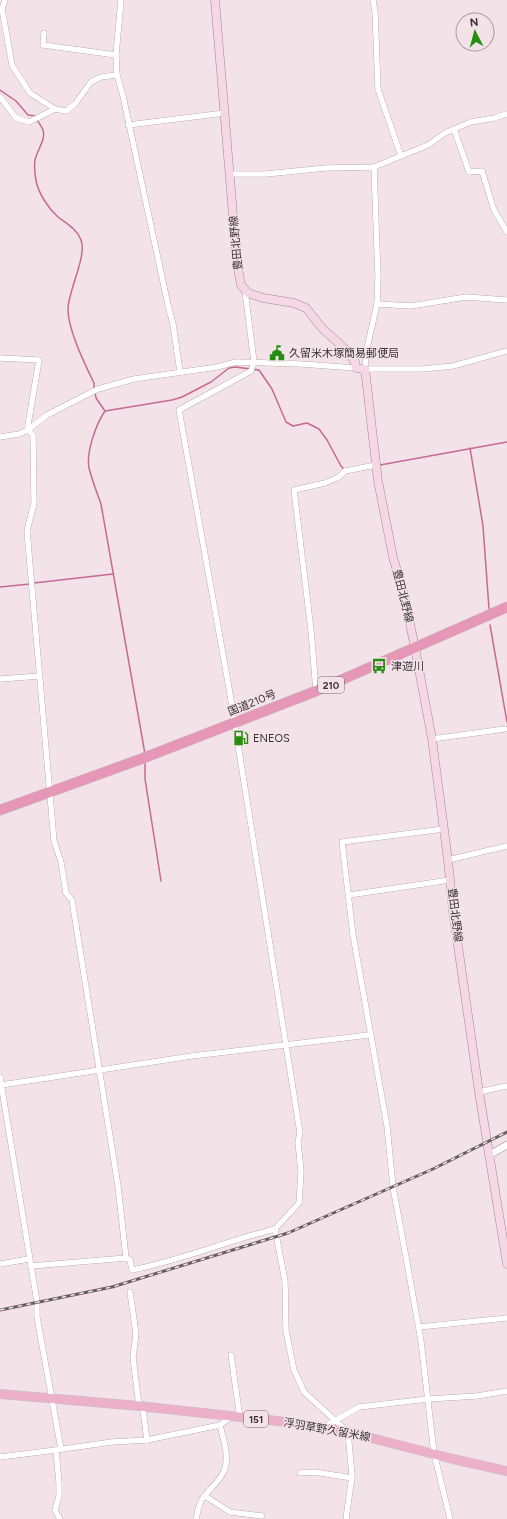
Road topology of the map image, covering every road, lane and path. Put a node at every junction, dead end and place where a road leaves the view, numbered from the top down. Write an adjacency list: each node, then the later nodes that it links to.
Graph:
1 (5, 0): 9 (street)
2 (121, 0): 6 (street)
3 (215, 0): 10 (main road, 豊田北野線)
4 (373, 0): 14 (street)
5 (44, 33): 6 (street)
6 (116, 55): 7 (street)
7 (117, 75): 9 (street); 12 (street)
8 (0, 97): 9 (street)
9 (55, 109)
10 (225, 113): 12 (street); 16 (main road, 豊田北野線)
11 (507, 114): 13 (street)
12 (128, 125): 26 (street)
13 (454, 129): 14 (street); 17 (street)
14 (401, 156): 15 (street)
15 (374, 167): 16 (street); 20 (street)
16 (230, 174): 18 (main road, 豊田北野線)
17 (507, 232)
18 (245, 290): 23 (street); 24 (main road)
19 (507, 300): 20 (street)
20 (377, 304): 25 (street)
21 (507, 350): 25 (street)
22 (0, 358): 27 (street)
23 (254, 362): 24 (street); 26 (street); 35 (street)
24 (356, 368): 25 (main road)
25 (365, 369): 29 (main road, 豊田北野線)
26 (180, 372): 27 (street)
27 (28, 430): 28 (street); 32 (street)
28 (0, 437)
29 (376, 465): 31 (main road, 豊田北野線); 34 (street)
30 (507, 607): 31 (highway, 国道210号 / 210)
31 (415, 648): 34 (highway, 国道210号 / 210); 37 (main road, 豊田北野線)
32 (40, 676): 33 (street); 38 (street)
33 (0, 679)
34 (316, 691): 35 (highway, 国道210号 / 210)
35 (234, 723): 38 (highway, 国道210号 / 210); 46 (street)
36 (505, 729): 37 (street)
37 (432, 739): 40 (main road, 豊田北野線)
38 (50, 792): 39 (highway, 国道210号 / 210); 47 (street)
39 (0, 810)
40 (444, 829): 42 (main road, 豊田北野線); 44 (street)
41 (507, 846): 42 (street)
42 (448, 860): 43 (main road, 豊田北野線)
43 (450, 880): 44 (street); 51 (main road, 豊田北野線)
44 (349, 895): 45 (street)
45 (370, 1035): 46 (street); 62 (street)
46 (285, 1046): 47 (street); 54 (street)
47 (100, 1070): 49 (street); 55 (street)
48 (0, 1077): 49 (street)
49 (1, 1085): 56 (street)
50 (507, 1086): 51 (street)
51 (479, 1092): 53 (main road, 豊田北野線)
52 (507, 1145): 53 (street)
53 (489, 1155): 58 (main road, 豊田北野線)
54 (276, 1229): 55 (street); 70 (street)
55 (126, 1258): 59 (street)
56 (29, 1259): 57 (street); 59 (street)
57 (0, 1264)
58 (507, 1264)
59 (30, 1266): 66 (street)
60 (130, 1292): 68 (street)
61 (507, 1318): 62 (street)
62 (418, 1327): 67 (street)
63 (231, 1355): 69 (street)
64 (507, 1391): 67 (street)
65 (0, 1394): 66 (main road, 浮羽草野久留米線 / 151)
66 (52, 1399): 68 (main road, 浮羽草野久留米線 / 151); 75 (street)
67 (428, 1399): 70 (street); 76 (street)
68 (139, 1406): 69 (main road, 浮羽草野久留米線 / 151); 74 (street)
69 (236, 1418): 71 (street); 72 (main road, 浮羽草野久留米線 / 151)
70 (336, 1420): 72 (street); 73 (street)
71 (220, 1424): 74 (street); 81 (street)
72 (323, 1428): 73 (main road, 浮羽草野久留米線 / 151)
73 (348, 1432): 76 (main road, 浮羽草野久留米線 / 151); 80 (street)
74 (146, 1440): 75 (street)
75 (59, 1450): 77 (street); 83 (street)
76 (434, 1453): 78 (main road, 浮羽草野久留米線 / 151); 86 (street)
77 (0, 1457)
78 (507, 1470)
79 (300, 1473): 80 (street)
80 (352, 1478): 85 (street)
81 (205, 1496): 82 (street); 84 (street)
82 (262, 1516)
83 (60, 1519)
84 (196, 1519)
85 (346, 1519)
86 (450, 1519)

